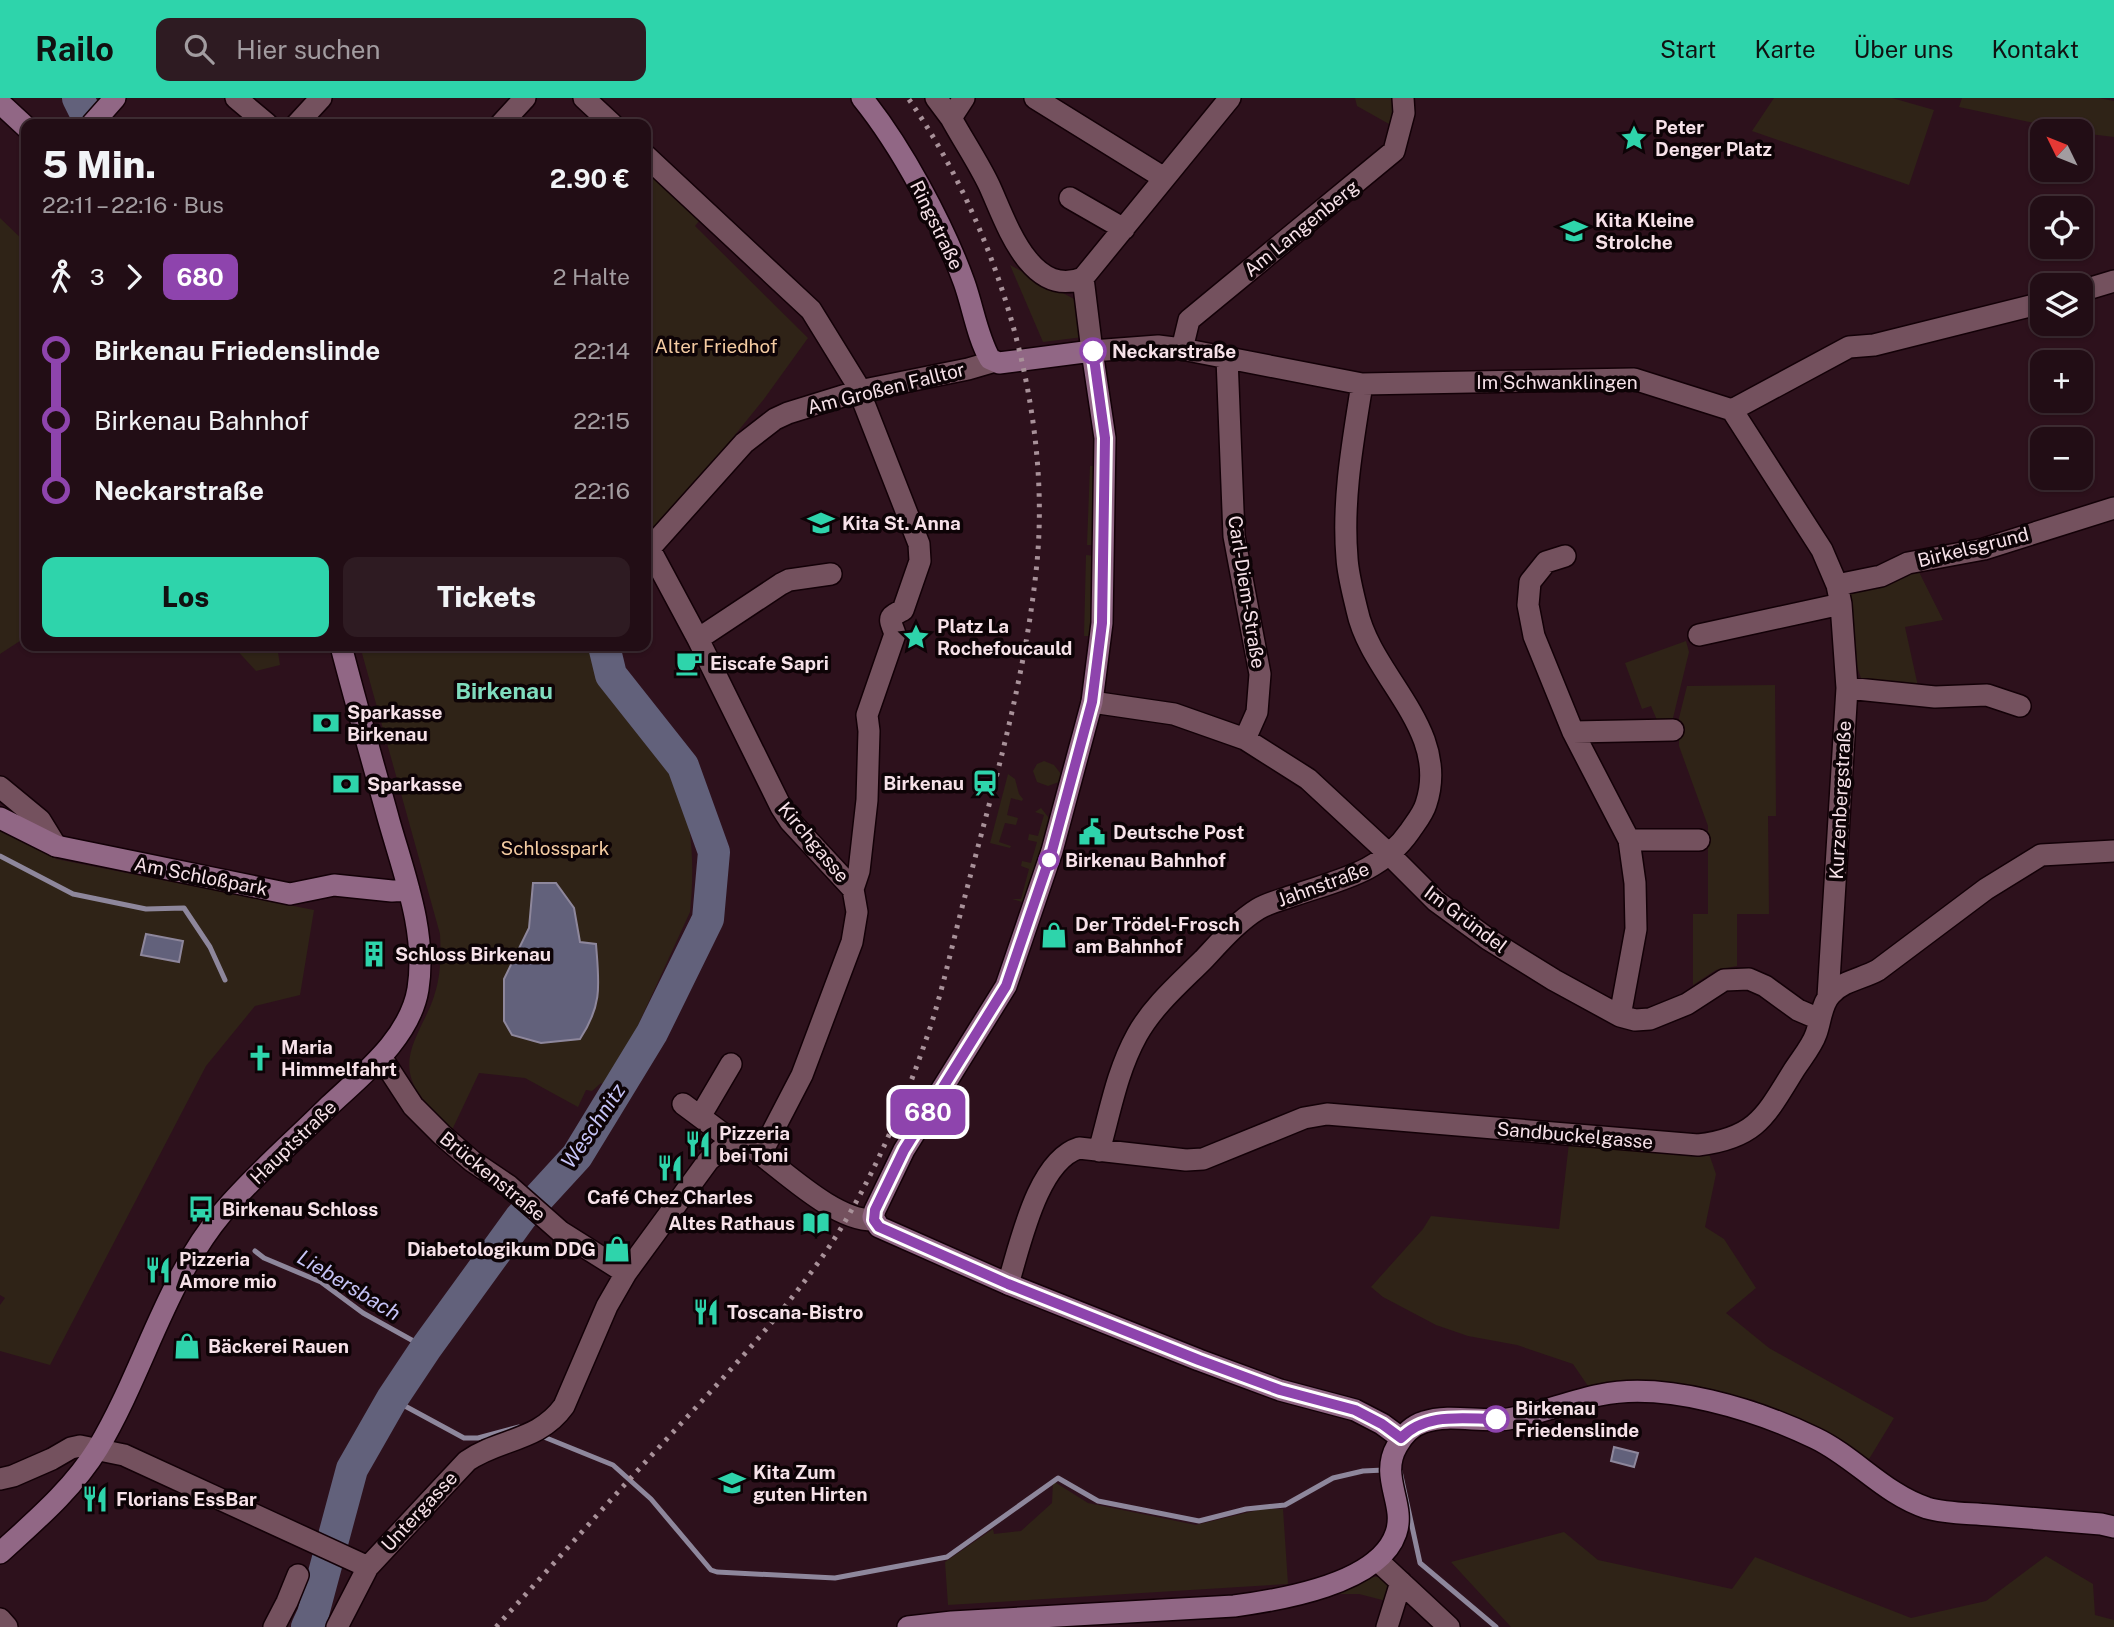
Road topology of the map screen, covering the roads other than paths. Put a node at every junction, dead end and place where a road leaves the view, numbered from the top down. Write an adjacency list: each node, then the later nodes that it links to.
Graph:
1 (115, 98): 14 (main road)
2 (236, 98): 15 (street)
3 (321, 98): 16 (street)
4 (525, 98): 17 (street)
5 (583, 98): 18 (street)
6 (862, 98): 31 (main road, Ringstraße)
7 (936, 98): 13 (street)
8 (964, 98): 13 (street)
9 (1035, 98): 21 (street)
10 (1230, 98): 21 (street)
11 (1403, 98): 28 (street, Am Langenberg)
12 (0, 103): 19 (main road)
13 (951, 118): 24 (street)
14 (96, 119)
15 (261, 119)
16 (302, 119)
17 (506, 119)
18 (606, 119)
19 (21, 122)
20 (651, 161): 33 (street)
21 (1164, 178): 23 (street)
22 (1070, 198): 23 (street)
23 (1124, 229): 24 (street)
24 (1083, 278): 29 (street)
25 (2114, 281): 26 (street)
26 (2093, 287)
27 (2030, 306): 34 (street)
28 (1182, 349): 29 (street, Im Schwanklingen); 30 (street, Im Schwanklingen)
29 (1093, 351): 31 (main road, Am Großen Falltor); 45 (main road)
30 (1227, 358): 32 (street, Im Schwanklingen); 49 (street, Carl-Diem-Straße)
31 (992, 362): 33 (street, Am Großen Falltor)
32 (1362, 384): 34 (street, Im Schwanklingen); 56 (street, Jahnstraße)
33 (859, 391): 36 (street, Am Großen Falltor); 57 (street)
34 (1732, 410): 40 (street, Kurzenbergstraße)
35 (2112, 508): 40 (street, Birkelsgrund)
36 (651, 542)
37 (651, 551): 42 (street, Kirchgasse)
38 (1565, 556): 48 (street)
39 (831, 574): 42 (street)
40 (1839, 594): 41 (street); 44 (street, Kurzenbergstraße)
41 (1699, 635)
42 (698, 639): 57 (street, Kirchgasse)
43 (342, 651): 58 (main road, Hauptstraße)
44 (1847, 688): 46 (street); 59 (street, Kurzenbergstraße)
45 (1092, 702): 49 (street, Im Gründel); 67 (main road)
46 (2021, 706)
47 (1673, 730): 48 (street)
48 (1573, 732): 53 (street)
49 (1245, 739): 56 (street, Im Gründel)
50 (0, 786): 54 (street)
51 (0, 818): 54 (main road, Am Schloßpark)
52 (1699, 840): 53 (street)
53 (1629, 841): 60 (street)
54 (56, 846): 58 (main road, Am Schloßpark)
55 (2114, 851): 59 (street)
56 (1390, 855): 60 (street, Im Gründel); 65 (street, Jahnstraße)
57 (853, 889): 66 (street, Kirchgasse)
58 (409, 890): 62 (main road, Hauptstraße)
59 (1828, 996): 61 (street, Sandbuckelgasse)
60 (1620, 1016): 61 (street, Im Gründel)
61 (1819, 1019): 65 (street, Sandbuckelgasse)
62 (381, 1057): 68 (street, Brückenstraße); 71 (main road, Hauptstraße)
63 (731, 1064): 64 (street)
64 (734, 1142): 66 (street); 68 (street, Untergasse)
65 (1099, 1151): 69 (street, Sandbuckelgasse)
66 (761, 1154): 67 (street)
67 (874, 1220): 69 (main road)
68 (626, 1273): 76 (street, Untergasse)
69 (1008, 1284): 70 (main road)
70 (1401, 1438): 73 (main road); 75 (main road)
71 (97, 1450): 72 (street, Untergasse); 74 (main road, Hauptstraße); 76 (street, Untergasse)
72 (0, 1479)
73 (2114, 1527)
74 (0, 1553)
75 (1377, 1560): 78 (street); 83 (main road)
76 (368, 1567): 82 (street)
77 (298, 1575): 81 (street)
78 (1401, 1582): 84 (street); 85 (street)
79 (0, 1619): 80 (street)
80 (7, 1627)
81 (274, 1627)
82 (337, 1627)
83 (908, 1627)
84 (1387, 1627)
85 (1449, 1627)

